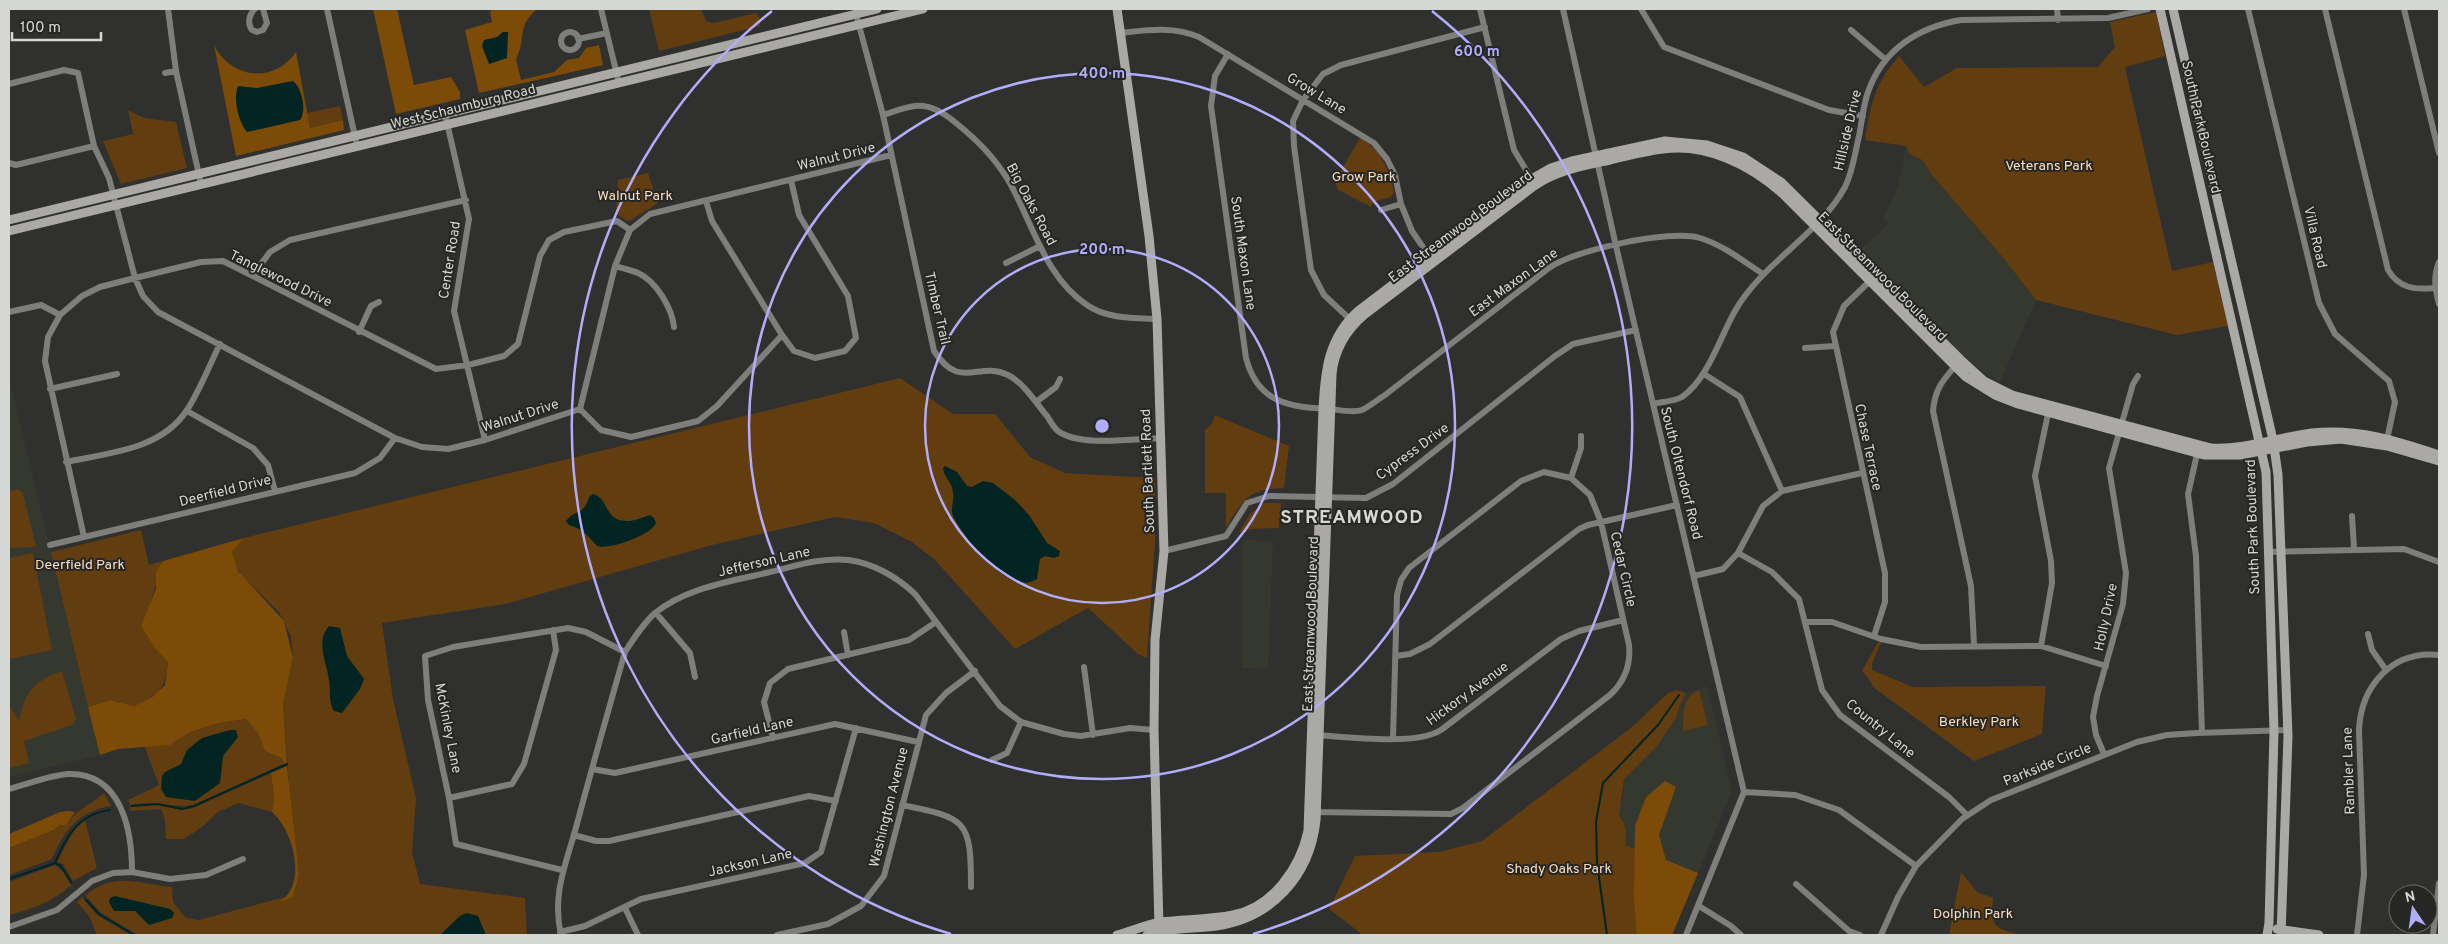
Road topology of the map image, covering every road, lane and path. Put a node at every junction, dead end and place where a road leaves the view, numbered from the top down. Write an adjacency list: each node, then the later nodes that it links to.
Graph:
1 (168, 9): 29 (street)
2 (255, 9): 3 (street)
3 (263, 9)
4 (326, 9): 39 (street)
5 (601, 9): 24 (street)
6 (876, 9): 19 (street, West Schaumburg Road)
7 (923, 9): 21 (street, West Schaumburg Road)
8 (1117, 9): 25 (street, South Bartlett Road)
9 (1480, 9): 22 (street)
10 (1563, 9): 44 (street, South Oltendorf Road)
11 (1641, 9): 37 (street)
12 (2057, 9): 20 (street)
13 (2148, 9): 20 (street, Hillside Drive)
14 (2160, 9): 71 (street, South Park Boulevard)
15 (2173, 9): 68 (street, South Park Boulevard)
16 (2248, 9): 104 (street, Villa Road)
17 (2325, 9): 72 (street)
18 (2404, 9): 42 (street)
19 (856, 14): 21 (street, Timber Trail); 30 (street, West Schaumburg Road)
20 (2058, 20): 28 (street, Hillside Drive)
21 (859, 24): 32 (street, West Schaumburg Road); 36 (street, Timber Trail)
22 (1485, 27): 34 (street); 48 (street)
23 (1850, 30): 28 (street)
24 (607, 33): 26 (street); 30 (street)
25 (1120, 33): 27 (street, Grow Lane); 77 (street, South Bartlett Road)
26 (578, 39)
27 (1228, 54): 34 (street, Grow Lane); 96 (street, South Maxon Lane)
28 (1886, 60): 37 (street, Hillside Drive)
29 (176, 71): 31 (street); 46 (street)
30 (616, 72): 32 (street); 35 (street, West Schaumburg Road)
31 (165, 73)
32 (619, 83): 38 (street, West Schaumburg Road)
33 (9, 84): 40 (street, Walnut Drive)
34 (1303, 100): 53 (street, Grow Lane); 78 (street)
35 (445, 114): 38 (street, Center Road); 39 (street, West Schaumburg Road)
36 (882, 115): 43 (street, Timber Trail); 60 (street, Big Oaks Road)
37 (1863, 116): 57 (street, Hillside Drive)
38 (447, 124): 41 (street, West Schaumburg Road); 51 (street, Center Road)
39 (354, 136): 41 (street); 46 (street, West Schaumburg Road)
40 (94, 146): 45 (street); 50 (street, Walnut Drive)
41 (357, 146): 49 (street, West Schaumburg Road)
42 (2439, 153)
43 (891, 155): 47 (street, Walnut Drive); 93 (street, Timber Trail)
44 (1597, 159): 48 (street, East Streamwood Boulevard); 57 (street, East Streamwood Boulevard); 61 (street, South Oltendorf Road)
45 (9, 164)
46 (198, 174): 49 (street); 50 (street, West Schaumburg Road)
47 (791, 180): 52 (street, Walnut Drive); 82 (street)
48 (1534, 182): 62 (street, East Streamwood Boulevard)
49 (201, 184): 54 (street, West Schaumburg Road)
50 (114, 194): 54 (street, Walnut Drive); 56 (street, West Schaumburg Road)
51 (466, 200): 67 (street); 87 (street, Center Road)
52 (706, 201): 58 (street, Walnut Drive); 82 (street)
53 (1401, 204): 55 (street); 62 (street, Grow Lane)
54 (117, 205): 59 (street, West Schaumburg Road); 69 (street, Walnut Drive)
55 (1381, 210)
56 (9, 220)
57 (1816, 223): 66 (street, Hillside Drive); 70 (street, East Streamwood Boulevard)
58 (630, 230): 65 (street, Walnut Drive); 87 (street, Tanglewood Drive)
59 (9, 231)
60 (1040, 246): 64 (street); 77 (street, Big Oaks Road)
61 (1616, 246): 66 (street, East Maxon Lane); 80 (street, South Oltendorf Road); 96 (street, East Maxon Lane)
62 (1431, 260): 78 (street, East Streamwood Boulevard)
63 (2439, 262): 72 (street)
64 (1006, 263)
65 (615, 266): 79 (street); 95 (street, Walnut Drive)
66 (1763, 274): 89 (street, Hillside Drive)
67 (253, 275): 69 (street, Tanglewood Drive); 81 (street, Tanglewood Drive)
68 (2235, 276): 71 (street); 105 (street, South Park Boulevard)
69 (135, 278): 76 (street, Tanglewood Drive); 83 (street, Walnut Drive)
70 (1872, 279): 84 (street, Chase Terrace); 86 (street, East Streamwood Boulevard)
71 (2224, 279): 106 (street, South Park Boulevard)
72 (2434, 288): 74 (street)
73 (379, 302): 81 (street)
74 (2439, 304)
75 (9, 312): 76 (street)
76 (60, 315): 92 (street, Tanglewood Drive)
77 (1157, 319): 102 (street, South Bartlett Road)
78 (1352, 322): 96 (street, East Streamwood Boulevard)
79 (674, 327)
80 (1636, 330): 94 (street, South Oltendorf Road); 115 (street, Cypress Drive)
81 (359, 332): 87 (street, Tanglewood Drive)
82 (782, 335): 95 (street)
83 (220, 344): 98 (street); 101 (street, Walnut Drive)
84 (1835, 346): 85 (street); 111 (street, Chase Terrace)
85 (1805, 348)
86 (1958, 363): 97 (street, East Streamwood Boulevard); 136 (street)
87 (468, 365): 103 (street, Center Road)
88 (117, 374): 92 (street)
89 (1704, 374): 94 (street, Hillside Drive); 114 (street)
90 (2138, 376): 99 (street, Holly Drive)
91 (1060, 379): 93 (street)
92 (50, 389): 110 (street, Tanglewood Drive)
93 (1036, 402): 102 (street, Timber Trail)
94 (1653, 404): 116 (street, South Oltendorf Road)
95 (580, 409): 103 (street, Walnut Drive)
96 (1327, 409): 115 (street, East Streamwood Boulevard)
97 (2050, 409): 99 (street, East Streamwood Boulevard); 137 (street)
98 (187, 411): 110 (street); 113 (street)
99 (2120, 428): 107 (street, East Streamwood Boulevard); 142 (street, Holly Drive)
100 (1581, 436): 112 (street)
101 (395, 438): 103 (street, Walnut Drive); 113 (street, Deerfield Drive)
102 (1160, 438): 122 (street, South Bartlett Road)
103 (485, 440)
104 (2387, 442): 105 (street, East Streamwood Boulevard); 108 (street, East Streamwood Boulevard); 109 (street, East Streamwood Boulevard)
105 (2273, 444): 106 (street, East Streamwood Boulevard); 124 (street, South Park Boulevard)
106 (2262, 447): 107 (street, East Streamwood Boulevard); 123 (street, South Park Boulevard)
107 (2198, 450): 152 (street)
108 (2439, 455)
109 (2439, 461)
110 (66, 462): 119 (street, Tanglewood Drive)
111 (1862, 472): 114 (street); 135 (street, Chase Terrace)
112 (1571, 478): 118 (street, Cedar Circle); 141 (street, Cedar Circle)
113 (275, 491): 119 (street, Deerfield Drive)
114 (1782, 491): 125 (street)
115 (1324, 497): 122 (street, Cypress Drive); 154 (street, East Streamwood Boulevard)
116 (1677, 505): 118 (street); 127 (street, South Oltendorf Road)
117 (2352, 516): 121 (street)
118 (1601, 522): 129 (street, Cedar Circle); 141 (street)
119 (84, 537): 120 (street, Deerfield Drive)
120 (50, 545)
121 (2354, 548): 124 (street); 126 (street)
122 (1164, 550): 149 (street, South Bartlett Road)
123 (2268, 552): 124 (street); 151 (street, South Park Boulevard)
124 (2282, 552): 150 (street, South Park Boulevard)
125 (1738, 553): 127 (street); 131 (street, Country Lane)
126 (2439, 562)
127 (1694, 576): 162 (street, South Oltendorf Road)
128 (656, 613): 130 (street, Jefferson Lane); 138 (street, Jefferson Lane); 146 (street)
129 (1623, 620): 156 (street, Hickory Avenue); 166 (street, Cedar Circle)
130 (936, 622): 139 (street); 145 (street, Jefferson Lane)
131 (1806, 622): 135 (street); 167 (street, Country Lane)
132 (553, 630): 138 (street, McKinley Lane); 163 (street); 163 (street, McKinley Lane)
133 (844, 632): 139 (street)
134 (2368, 634): 144 (street)
135 (1874, 636): 136 (street)
136 (1974, 645): 137 (street)
137 (2041, 646): 142 (street)
138 (625, 652): 160 (street, Jefferson Lane)
139 (848, 655): 155 (street)
140 (2439, 655): 144 (street, Rambler Lane)
141 (1396, 656): 156 (street, Cedar Circle)
142 (2106, 666): 158 (street, Holly Drive)
143 (1084, 667): 153 (street)
144 (2386, 670): 193 (street, Rambler Lane)
145 (975, 671): 147 (street, Jefferson Lane); 157 (street, Washington Avenue)
146 (695, 677)
147 (1021, 722): 153 (street, Jefferson Lane); 159 (street)
148 (856, 728): 155 (street, Garfield Lane); 157 (street, Garfield Lane); 164 (street, Jackson Lane)
149 (1154, 730): 153 (street, Jefferson Lane); 179 (street, South Bartlett Road)
150 (2288, 730): 151 (street, Parkside Circle); 181 (street, South Park Boulevard)
151 (2274, 731): 152 (street, Parkside Circle); 180 (street, South Park Boulevard)
152 (2202, 732): 158 (street, Parkside Circle)
153 (1093, 735)
154 (1316, 735): 156 (street, Hickory Avenue); 166 (street, East Streamwood Boulevard)
155 (773, 738): 160 (street, Garfield Lane)
156 (1393, 738)
157 (918, 742): 165 (street, Washington Avenue)
158 (2104, 754): 167 (street, Parkside Circle)
159 (992, 760)
160 (592, 769): 168 (street, Jefferson Lane)
161 (9, 789): 172 (street)
162 (1744, 792): 170 (street); 176 (street)
163 (449, 798): 171 (street, McKinley Lane)
164 (836, 801): 168 (street); 177 (street, Jackson Lane)
165 (902, 805): 175 (street); 183 (street, Washington Avenue)
166 (1313, 812): 179 (street, East Streamwood Boulevard)
167 (1967, 815): 170 (street, Parkside Circle)
168 (574, 835): 171 (street, Jefferson Lane)
169 (243, 860): 172 (street)
170 (1916, 866): 191 (street, Parkside Circle)
171 (562, 870): 182 (street, Jefferson Lane)
172 (132, 872): 178 (street)
173 (2439, 882): 194 (street)
174 (1796, 884): 190 (street)
175 (970, 888)
176 (1699, 906): 188 (street); 189 (street)
177 (624, 908): 182 (street, Jackson Lane); 184 (street)
178 (9, 927)
179 (1159, 930): 186 (street); 187 (street)
180 (2268, 931): 181 (street)
181 (2281, 932): 192 (street)
182 (560, 934)
183 (788, 934): 185 (street, Washington Avenue)
184 (638, 935)
185 (777, 935)
186 (1116, 935)
187 (1147, 935)
188 (1686, 935)
189 (1741, 935)
190 (1860, 935)
191 (1881, 935)
192 (2319, 935)
193 (2358, 935)
194 (2432, 935)

